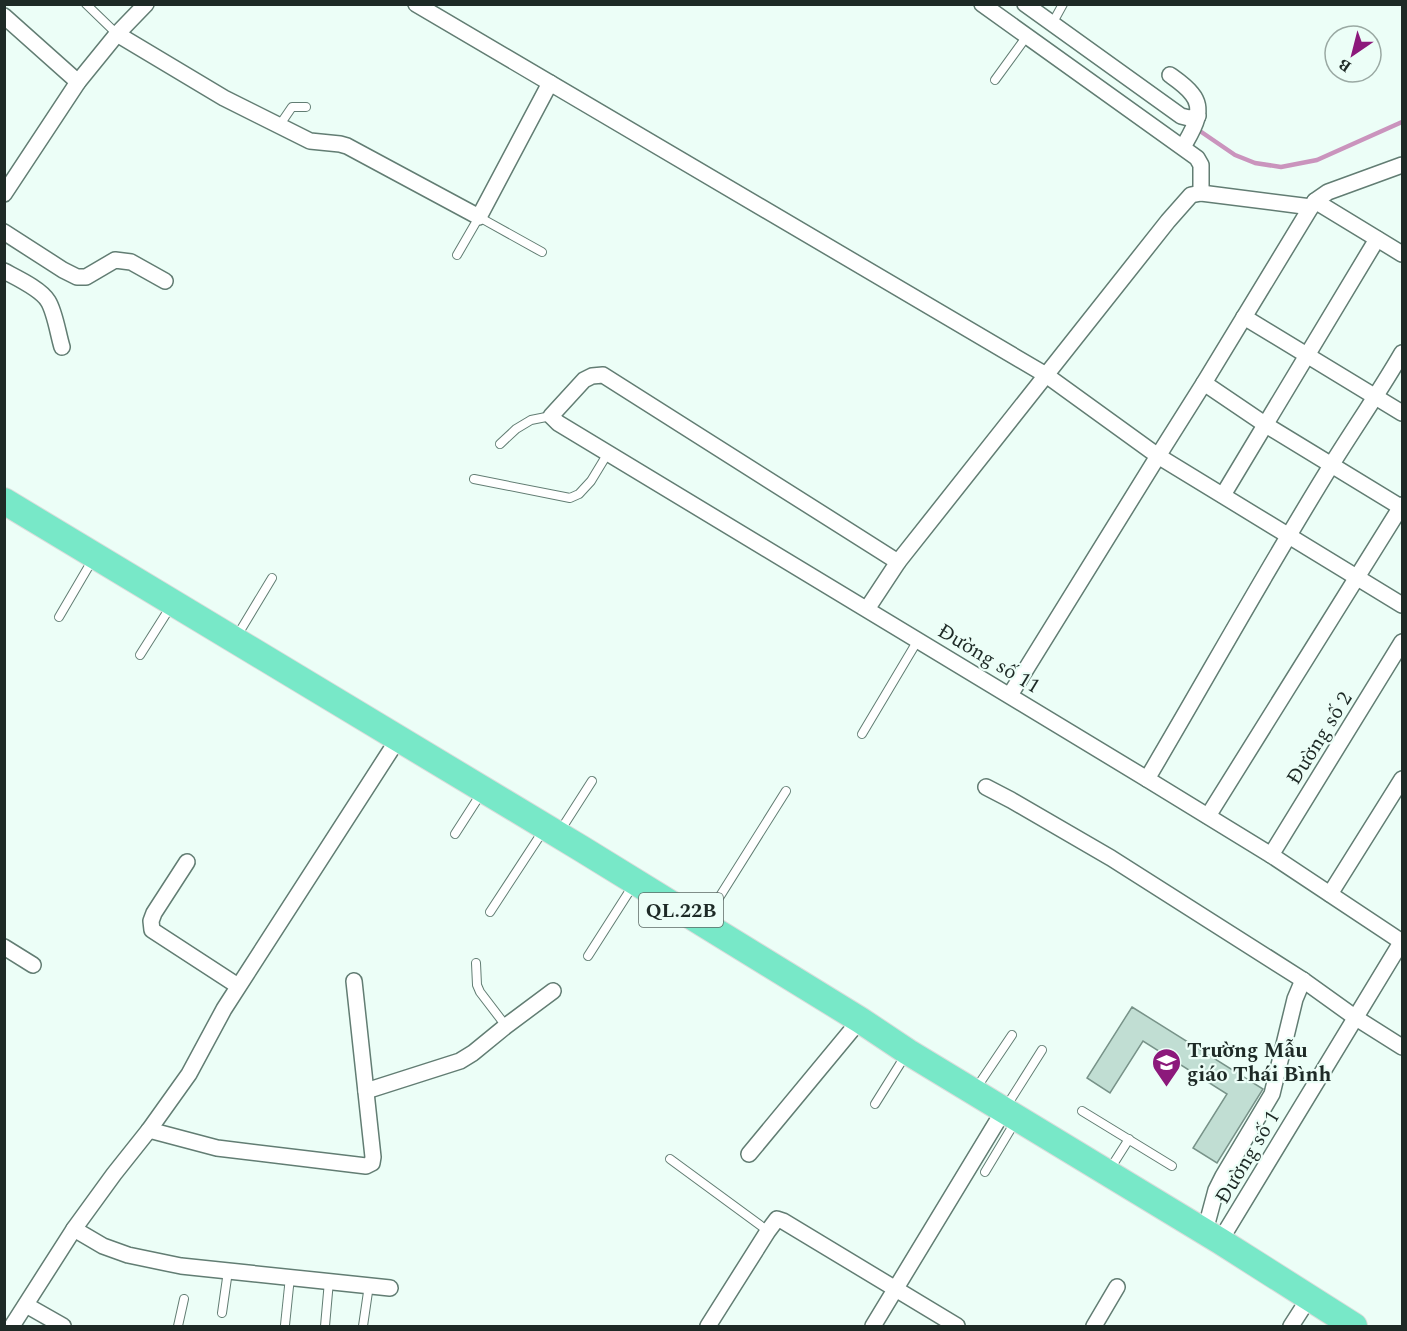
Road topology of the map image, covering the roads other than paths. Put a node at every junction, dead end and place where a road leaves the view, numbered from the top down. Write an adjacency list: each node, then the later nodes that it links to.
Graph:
1 (86, 4): 9 (lane)
2 (147, 4): 9 (street)
3 (416, 4): 14 (street)
4 (982, 4): 10 (street)
5 (1025, 4): 8 (street)
6 (1063, 4): 8 (lane)
7 (4, 16): 13 (street)
8 (1052, 24): 17 (street)
9 (117, 34): 13 (street); 16 (street)
10 (1027, 36): 12 (lane); 17 (street)
11 (1170, 75): 17 (street)
12 (995, 80)
13 (78, 82): 20 (street)
14 (550, 83): 22 (street); 34 (street)
15 (306, 107): 16 (lane)
16 (279, 126): 22 (street)
17 (1191, 131): 19 (street)
18 (1402, 165): 21 (street)
19 (1201, 193): 21 (street); 34 (street)
20 (4, 194)
21 (1313, 204): 24 (street); 30 (street)
22 (479, 217): 25 (lane); 27 (lane)
23 (4, 232): 29 (street)
24 (1377, 239): 26 (street); 33 (street)
25 (542, 252)
26 (1402, 254)
27 (457, 255)
28 (4, 271): 31 (street)
29 (165, 281)
30 (1244, 316): 33 (street); 35 (street)
31 (62, 347)
32 (1402, 353): 36 (street)
33 (1308, 355): 36 (street); 39 (street)
34 (1046, 375): 42 (street); 50 (street)
35 (1204, 383): 39 (street); 42 (street)
36 (1376, 396): 37 (street); 43 (street)
37 (1402, 413)
38 (551, 416): 40 (lane); 41 (street, Đường số 11); 50 (street)
39 (1266, 425): 43 (street); 45 (street)
40 (500, 444)
41 (608, 453): 44 (lane); 55 (street, Đường số 11)
42 (1158, 456): 45 (street); 61 (street)
43 (1332, 465): 47 (street); 48 (street)
44 (474, 479)
45 (1223, 495): 48 (street)
46 (4, 501): 49 (highway, QL.22B)
47 (1402, 507): 51 (street)
48 (1290, 535): 51 (street); 64 (street)
49 (95, 555): 53 (highway, QL.22B); 56 (lane)
50 (898, 562): 55 (street)
51 (1357, 577): 54 (street); 70 (street)
52 (272, 578): 57 (lane)
53 (173, 603): 57 (highway, QL.22B); 60 (lane)
54 (1402, 605)
55 (867, 609): 58 (street, Đường số 11)
56 (59, 617)
57 (234, 640): 63 (highway, QL.22B)
58 (918, 640): 61 (street, Đường số 11); 62 (lane)
59 (1402, 642): 73 (street, Đường số 2)
60 (140, 655)
61 (1010, 695): 64 (street, Đường số 11)
62 (862, 734)
63 (398, 739): 68 (highway, QL.22B); 86 (street)
64 (1147, 779): 70 (street, Đường số 11)
65 (1402, 779): 76 (street)
66 (592, 781): 71 (lane)
67 (986, 787): 84 (street)
68 (484, 790): 71 (highway, QL.22B); 72 (lane)
69 (786, 791): 78 (lane)
70 (1208, 816): 73 (street, Đường số 11)
71 (551, 831): 75 (highway, QL.22B); 77 (lane)
72 (455, 834)
73 (1271, 855): 76 (street, Đường số 11)
74 (187, 862): 86 (street)
75 (635, 882): 78 (highway, QL.22B); 81 (lane)
76 (1330, 894): 79 (street, Đường số 11)
77 (490, 912)
78 (703, 924): 89 (highway, QL.22B)
79 (1402, 942): 88 (street, Đường số 1)
80 (4, 947): 83 (street)
81 (588, 956)
82 (476, 963): 90 (lane)
83 (33, 965)
84 (1303, 980): 88 (street); 109 (street)
85 (354, 981): 96 (street)
86 (238, 986): 100 (street)
87 (553, 991): 90 (street)
88 (1356, 1018): 92 (street); 109 (street, Đường số 1)
89 (860, 1020): 94 (highway, QL.22B); 102 (street)
90 (506, 1026): 96 (street)
91 (1012, 1035): 95 (lane)
92 (1402, 1047)
93 (1042, 1050): 99 (lane)
94 (908, 1052): 95 (highway, QL.22B); 97 (lane)
95 (974, 1091): 99 (highway, QL.22B)
96 (366, 1092): 100 (street)
97 (875, 1104)
98 (1082, 1111): 101 (lane)
99 (1011, 1114): 105 (lane); 106 (highway, QL.22B); 116 (street)
100 (148, 1130): 107 (street)
101 (1129, 1139): 104 (lane); 106 (lane)
102 (749, 1154)
103 (670, 1159): 108 (lane)
104 (1172, 1166)
105 (985, 1172)
106 (1108, 1173): 109 (highway, QL.22B)
107 (74, 1229): 110 (street); 119 (street)
108 (768, 1231): 116 (street); 127 (street)
109 (1212, 1236): 117 (highway, QL.22B)
110 (228, 1271): 111 (street); 120 (lane)
111 (290, 1277): 112 (street); 121 (lane)
112 (329, 1281): 113 (street); 125 (lane)
113 (369, 1286): 115 (street); 126 (lane)
114 (1117, 1287): 130 (street)
115 (390, 1288)
116 (895, 1289): 128 (street); 129 (street)
117 (1309, 1298): 131 (street); 132 (highway, QL.22B)
118 (184, 1299): 124 (lane)
119 (26, 1305): 122 (street); 123 (street)
120 (222, 1313)
121 (285, 1325)
122 (12, 1326)
123 (63, 1326)
124 (178, 1326)
125 (325, 1326)
126 (363, 1326)
127 (708, 1326)
128 (873, 1326)
129 (957, 1326)
130 (1094, 1326)
131 (1291, 1326)
132 (1354, 1326)

